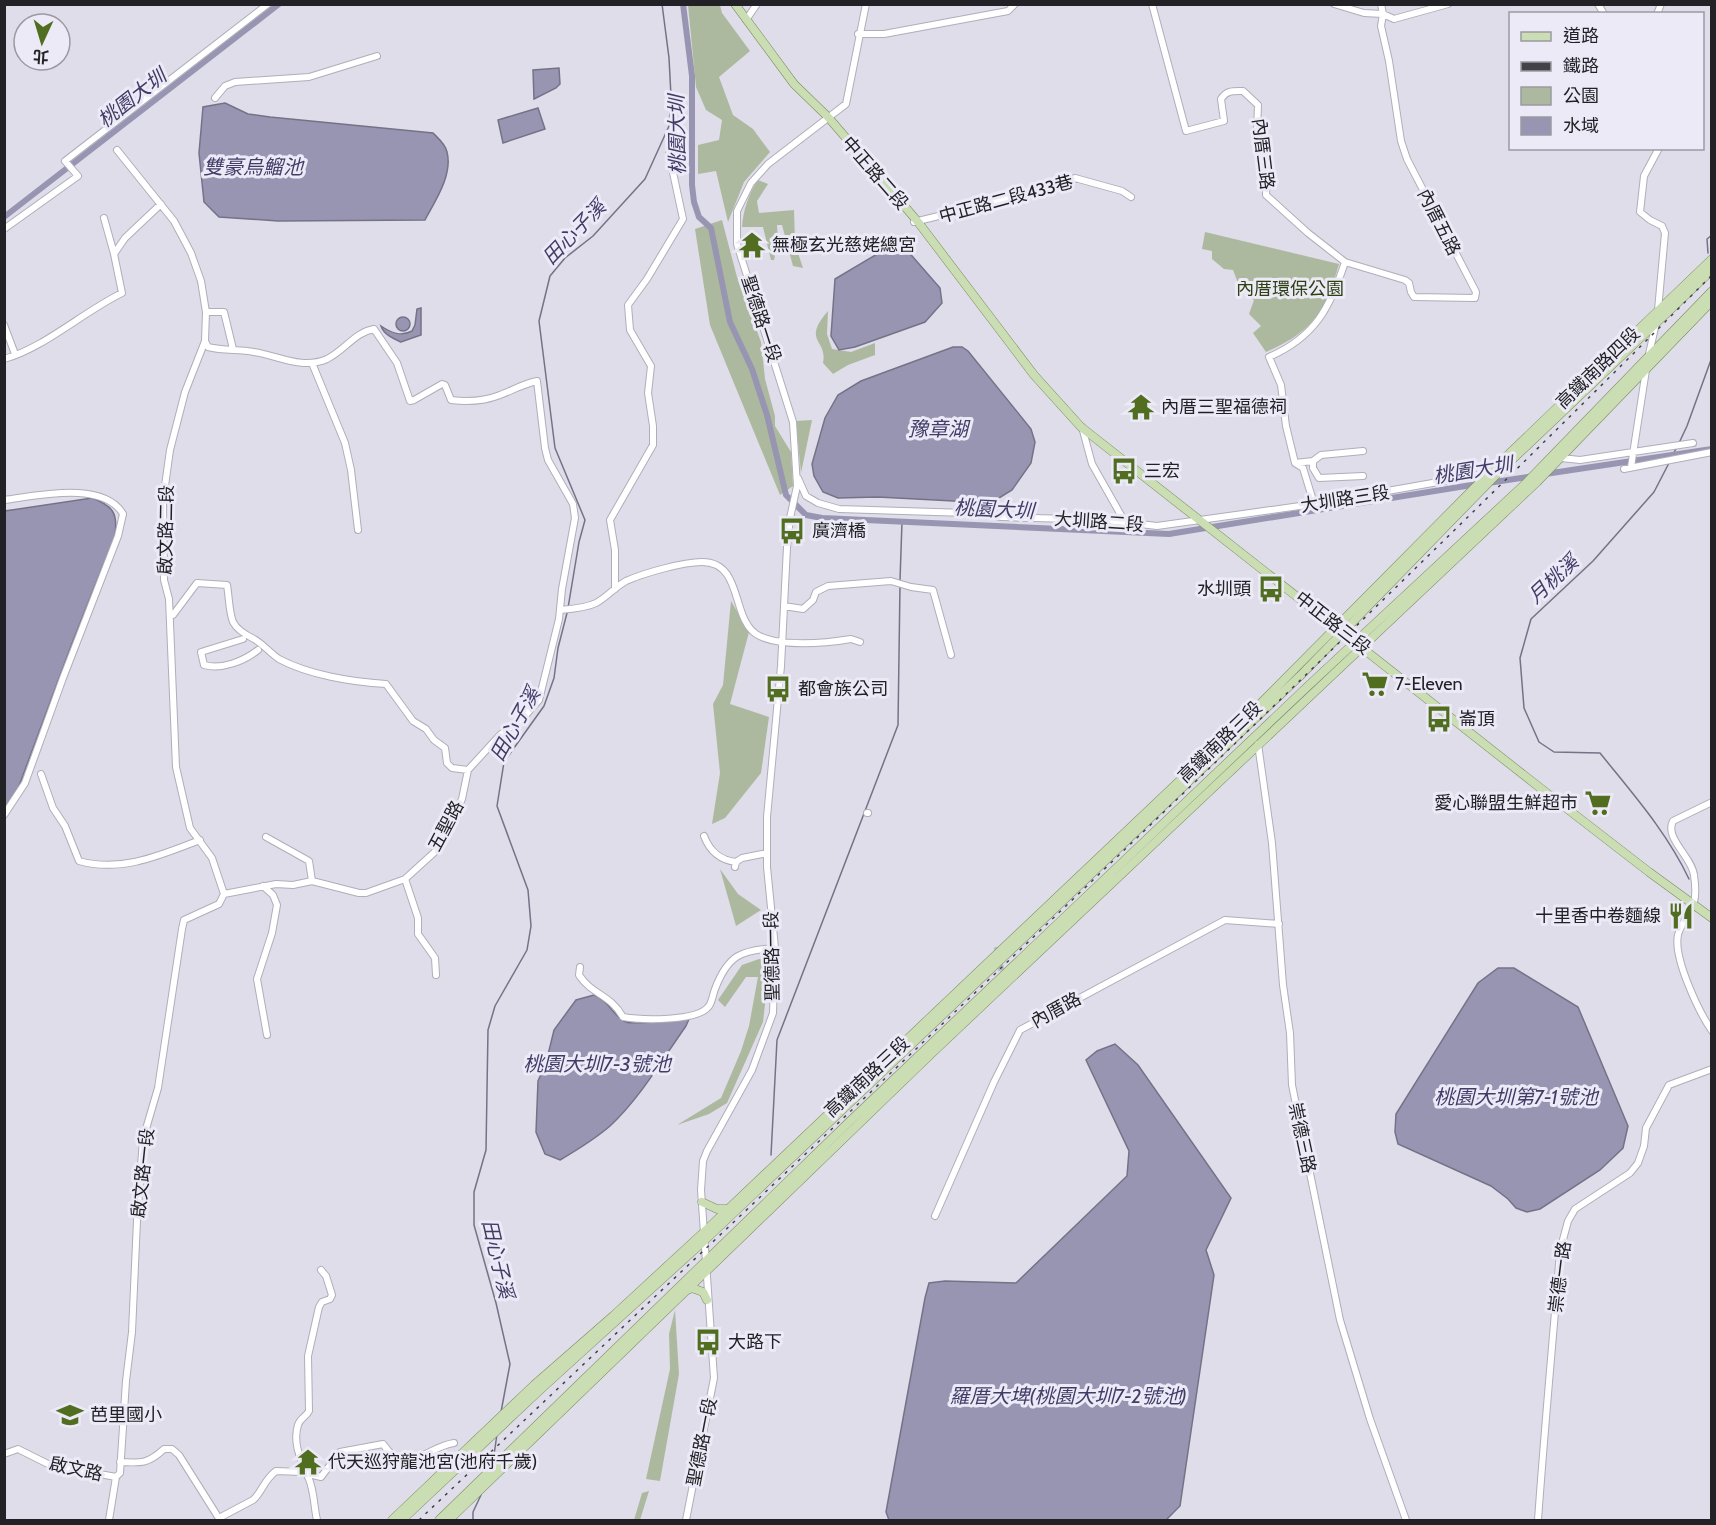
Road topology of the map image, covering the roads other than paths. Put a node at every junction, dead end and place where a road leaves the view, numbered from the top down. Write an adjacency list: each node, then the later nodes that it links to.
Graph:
1 (268, 4): 23 (street)
2 (735, 4): 11 (main road, 中正路二段)
3 (757, 4): 11 (street)
4 (866, 4): 12 (street, 聖德路一段)
5 (1015, 4): 12 (street)
6 (1152, 4): 26 (street, 內厝三路)
7 (1334, 4): 10 (street)
8 (1381, 4): 10 (street, 內厝五路)
9 (1448, 4): 10 (street)
10 (1383, 14): 26 (street, 內厝五路)
11 (746, 20): 15 (main road, 中正路二段)
12 (858, 34): 15 (street, 聖德路一段)
13 (377, 56): 14 (street)
14 (215, 98)
15 (828, 117): 22 (main road, 中正路二段); 53 (street, 聖德路一段)
16 (679, 132): 61 (street)
17 (117, 150): 20 (street, 啟文路二段)
18 (1658, 150): 30 (street)
19 (1131, 197): 22 (street, 中正路二段433巷)
20 (161, 204): 24 (street); 31 (street, 啟文路二段)
21 (104, 218): 24 (street)
22 (916, 222): 45 (main road, 中正路二段)
23 (4, 229)
24 (114, 254): 37 (street)
25 (1712, 259): 30 (main road, 高鐵南路四段)
26 (1345, 262): 52 (street)
27 (1712, 270): 32 (main road, 高鐵南路四段)
28 (1712, 291): 38 (main road, 高鐵南路四段)
29 (1712, 301): 41 (main road, 高鐵南路四段)
30 (1658, 311): 32 (street); 36 (main road, 高鐵南路四段)
31 (206, 312): 34 (street, 啟文路二段); 35 (street)
32 (1657, 322): 38 (street); 42 (main road, 高鐵南路四段)
33 (4, 325): 37 (street)
34 (205, 341): 35 (street); 64 (street, 啟文路二段)
35 (233, 349): 40 (street)
36 (1616, 351): 42 (main road); 54 (main road, 高鐵南路四段)
37 (15, 354): 39 (street)
38 (1648, 358): 41 (street); 44 (main road, 高鐵南路四段)
39 (4, 359)
40 (312, 363): 60 (street); 63 (street)
41 (1646, 370): 43 (main road, 高鐵南路四段); 49 (street)
42 (1599, 378): 54 (main road, 高鐵南路四段)
43 (1625, 392): 44 (main road); 50 (main road, 高鐵南路四段)
44 (1603, 405): 69 (main road, 高鐵南路四段)
45 (1081, 427): 58 (main road, 中正路三段); 59 (street)
46 (1693, 443): 49 (street)
47 (1363, 451): 51 (street)
48 (1712, 452): 49 (street)
49 (1632, 454): 50 (street)
50 (1561, 458): 69 (main road, 高鐵南路四段)
51 (1313, 460): 52 (street); 55 (street)
52 (1294, 463): 57 (street)
53 (797, 475): 59 (street, 大圳路二段); 62 (street, 聖德路一段)
54 (1490, 475): 57 (street, 大圳路三段); 65 (main road); 65 (main road)
55 (1363, 476)
56 (4, 500): 76 (street)
57 (1314, 504): 58 (street, 大圳路三段)
58 (1204, 523): 59 (street, 大圳路二段); 65 (main road, 中正路三段)
59 (1126, 524)
60 (358, 530)
61 (615, 589): 63 (street); 68 (street)
62 (784, 606): 68 (street, 聖德路一段); 71 (street)
63 (561, 610): 73 (street)
64 (170, 615): 73 (street); 80 (street, 啟文路二段)
65 (1340, 629): 69 (main road, 中正路三段); 99 (main road, 高鐵南路三段); 101 (main road, 高鐵南路三段)
66 (243, 639): 70 (street)
67 (860, 642): 68 (street)
68 (782, 643): 82 (street, 聖德路一段)
69 (1358, 644): 72 (main road, 高鐵南路三段); 77 (main road, 高鐵南路三段); 87 (main road, 中正路三段)
70 (258, 650)
71 (951, 655)
72 (1258, 744): 81 (main road, 高鐵南路三段); 89 (street, 崇德三路)
73 (468, 770): 83 (street, 五聖路)
74 (41, 774): 80 (street)
75 (1712, 802): 87 (street)
76 (4, 815)
77 (1166, 822): 81 (main road); 97 (main road, 高鐵南路三段)
78 (704, 836): 82 (street)
79 (266, 837): 84 (street)
80 (200, 840): 86 (street, 啟文路二段)
81 (1155, 842): 96 (main road, 高鐵南路三段)
82 (767, 854): 90 (street, 聖德路一段)
83 (405, 879): 84 (street, 五聖路); 92 (street)
84 (312, 881): 85 (street, 五聖路)
85 (263, 886): 86 (street, 五聖路); 94 (street)
86 (224, 894): 116 (street, 啟文路一段)
87 (1694, 904): 88 (main road, 中正路三段); 93 (street)
88 (1712, 918)
89 (1279, 924): 100 (street, 內厝路); 127 (street, 崇德三路)
90 (775, 948): 91 (street); 98 (street, 聖德路一段)
91 (580, 967)
92 (436, 975)
93 (1712, 1031)
94 (267, 1035)
95 (1712, 1069): 128 (street, 崇德一路)
96 (878, 1105): 97 (main road); 109 (main road, 高鐵南路三段)
97 (850, 1121): 103 (main road, 高鐵南路三段)
98 (702, 1202): 99 (main road); 102 (street, 聖德路一段)
99 (726, 1209): 102 (main road, 高鐵南路三段)
100 (935, 1216)
101 (718, 1227): 103 (main road); 104 (main road, 高鐵南路三段)
102 (704, 1232): 104 (street, 聖德路一段); 112 (main road, 高鐵南路三段)
103 (733, 1235): 106 (main road, 高鐵南路三段)
104 (704, 1241): 105 (main road, 高鐵南路三段); 106 (street, 聖德路一段)
105 (682, 1261): 108 (main road); 112 (main road, 高鐵南路三段)
106 (705, 1261): 108 (main road, 高鐵南路三段); 109 (street, 聖德路一段)
107 (321, 1270): 118 (street)
108 (696, 1271): 113 (main road, 高鐵南路三段)
109 (706, 1271): 110 (main road, 高鐵南路三段); 111 (street, 聖德路一段)
110 (684, 1292): 111 (main road); 113 (main road, 高鐵南路三段)
111 (707, 1300): 126 (street, 聖德路一段)
112 (538, 1387): 117 (main road, 高鐵南路三段)
113 (538, 1431): 121 (main road, 高鐵南路三段)
114 (454, 1443): 118 (street)
115 (4, 1454): 119 (street, 啟文路)
116 (120, 1462): 119 (street, 啟文路一段); 120 (street)
117 (449, 1471): 124 (main road, 高鐵南路三段); 125 (main road, 高鐵南路三段)
118 (306, 1473): 120 (street); 123 (street)
119 (116, 1477): 122 (street, 啟文路一段)
120 (220, 1519)
121 (444, 1519)
122 (109, 1521)
123 (317, 1521)
124 (392, 1521)
125 (402, 1521)
126 (686, 1521)
127 (1406, 1521)
128 (1538, 1521)

